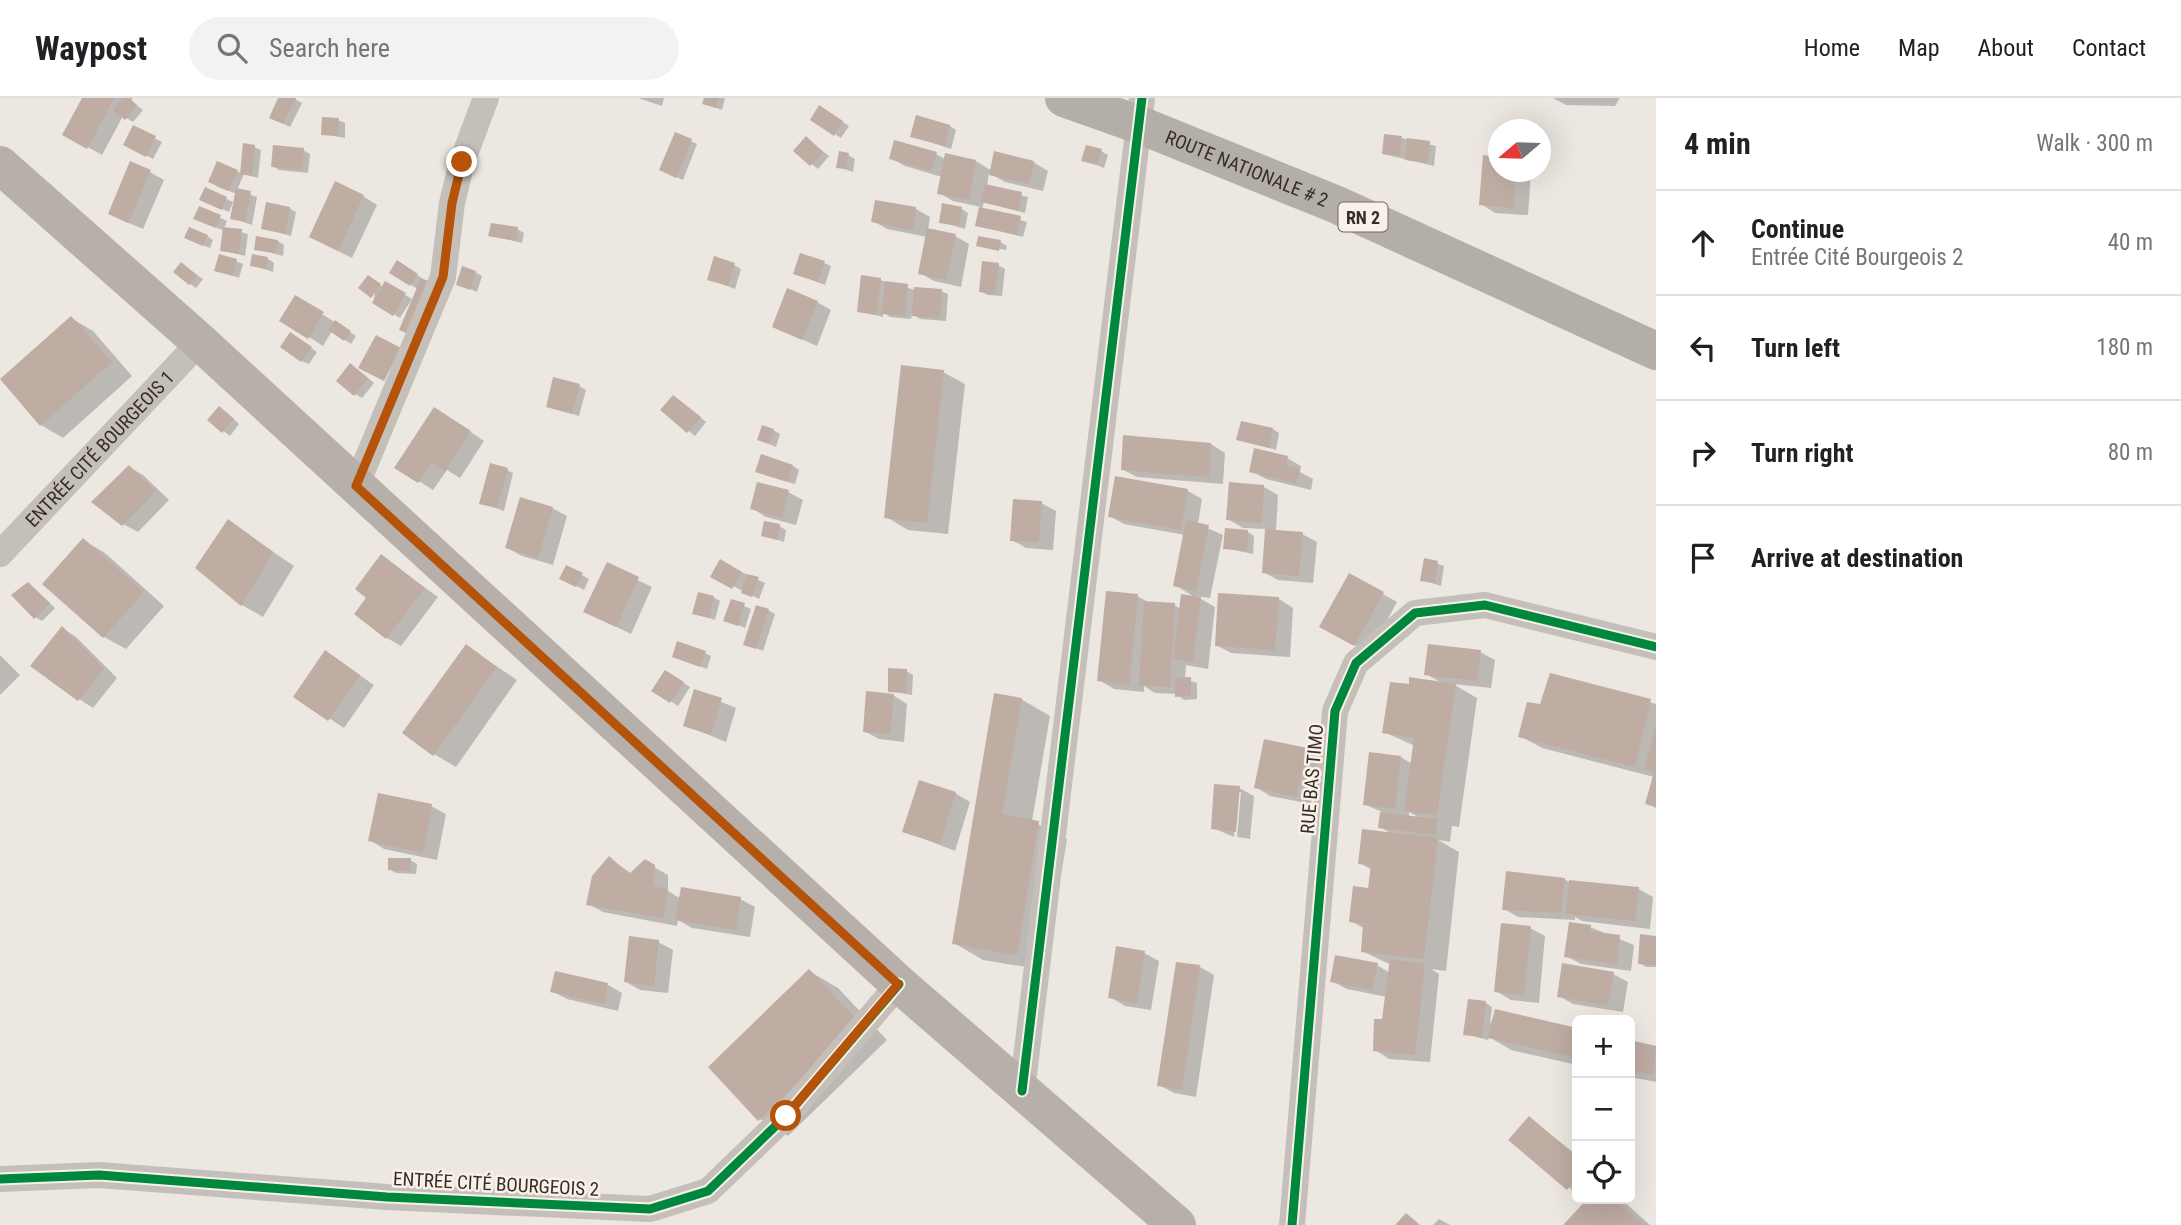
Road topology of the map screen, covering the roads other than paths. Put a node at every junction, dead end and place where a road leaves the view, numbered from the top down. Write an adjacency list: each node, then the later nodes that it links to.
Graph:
1 (486, 98): 7 (street)
2 (1063, 98): 3 (main road, ROUTE NATIONALE # 2 / RN 2)
3 (1141, 111): 6 (main road, ROUTE NATIONALE # 2 / RN 2); 11 (street)
4 (2, 170): 5 (main road)
5 (200, 342): 7 (main road); 8 (street, ENTRÉE CITÉ BOURGEOIS 1)
6 (1656, 351)
7 (356, 486): 10 (main road)
8 (0, 554)
9 (1656, 647): 15 (street, RUE BAS TIMO)
10 (898, 984): 11 (main road); 13 (street, ENTRÉE CITÉ BOURGEOIS 2)
11 (1022, 1091): 14 (main road)
12 (0, 1179): 13 (street, ENTRÉE CITÉ BOURGEOIS 2)
13 (642, 1217)
14 (1177, 1225)
15 (1292, 1225)

